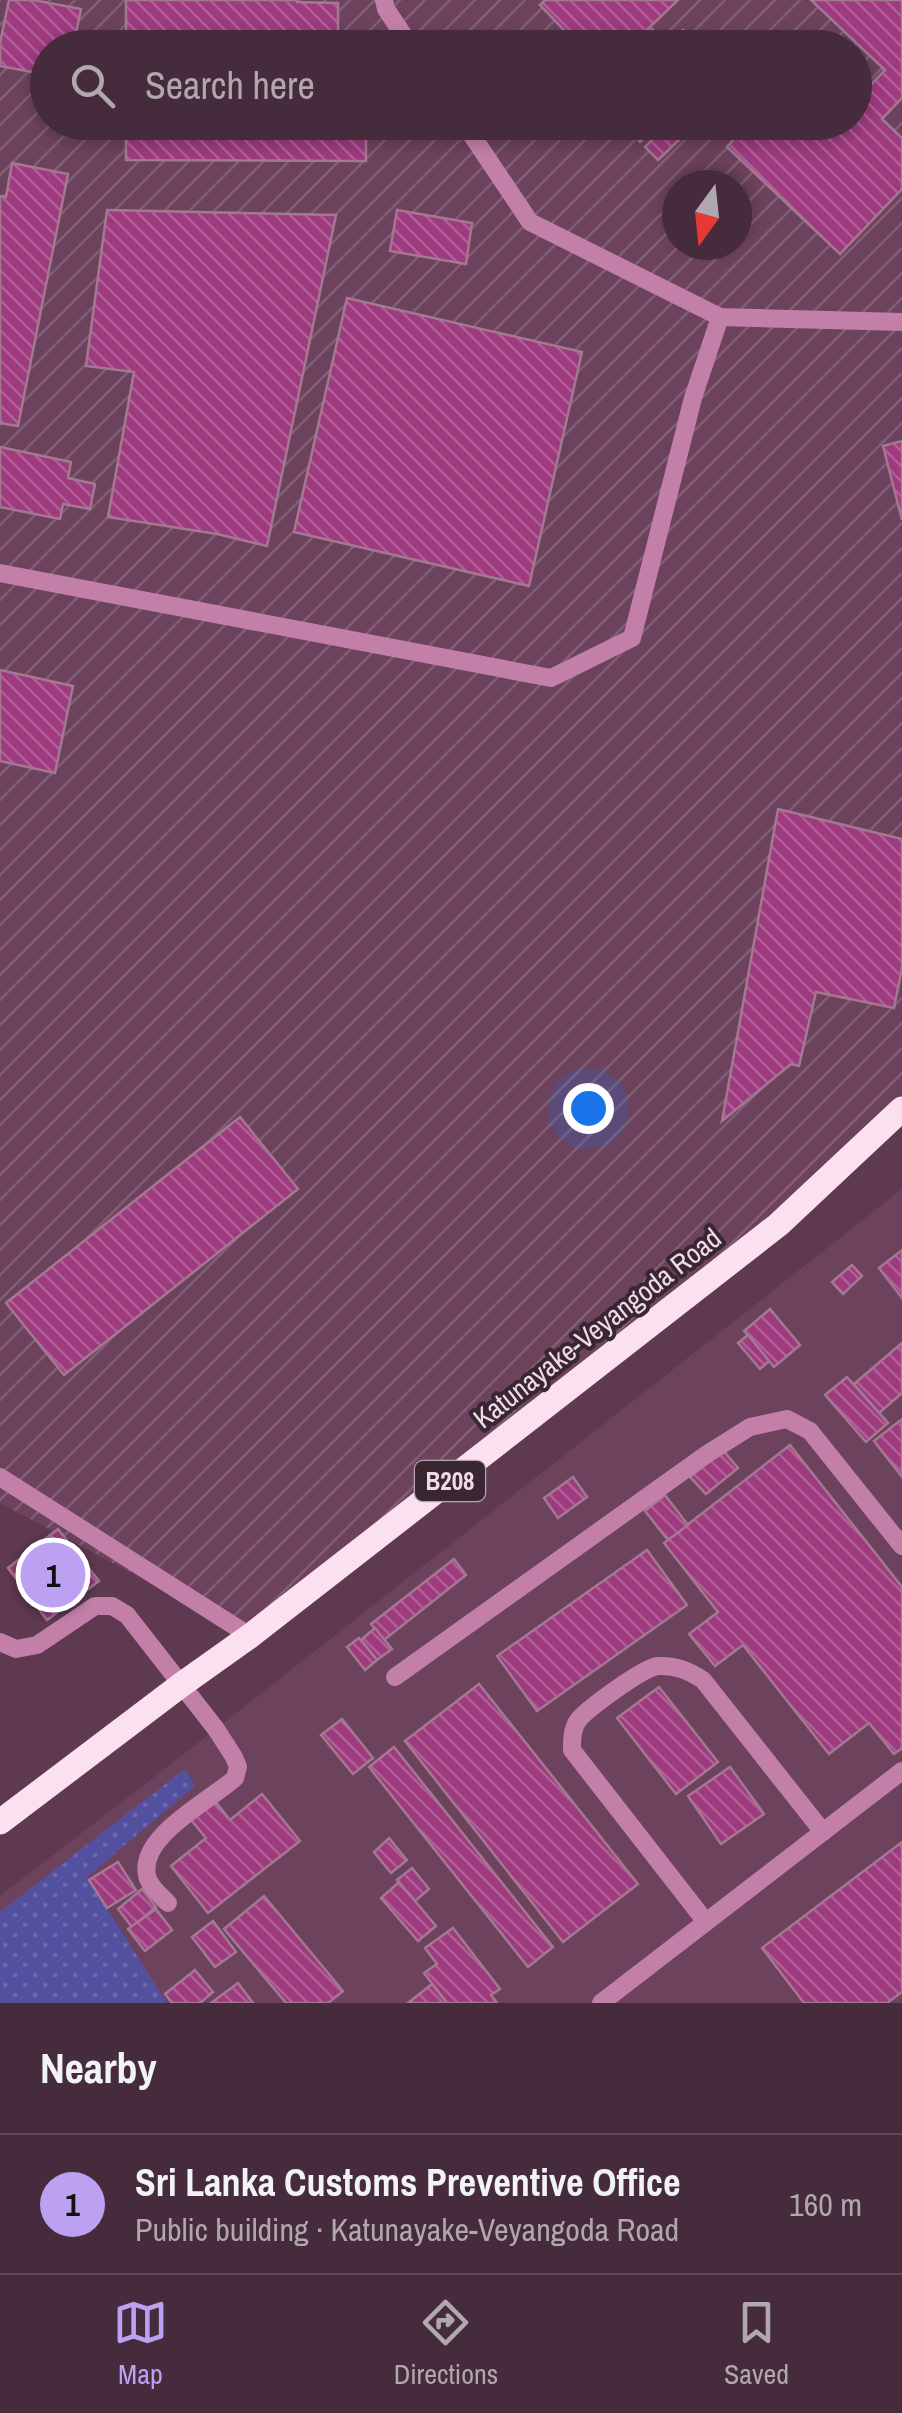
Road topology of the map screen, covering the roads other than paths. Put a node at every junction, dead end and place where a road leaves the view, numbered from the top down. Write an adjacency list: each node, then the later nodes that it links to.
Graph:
1 (384, 0): 2 (lane)
2 (400, 30)
3 (475, 140): 4 (lane)
4 (720, 317): 5 (lane); 6 (lane)
5 (902, 322)
6 (1, 580)
7 (897, 1116): 10 (main road, Katunayake-Veyangoda Road / B208)
8 (0, 1477): 10 (lane)
9 (902, 1546): 12 (lane)
10 (250, 1636): 13 (main road, Katunayake-Veyangoda Road / B208)
11 (0, 1642): 13 (lane)
12 (395, 1677)
13 (181, 1685): 15 (main road, Katunayake-Veyangoda Road / B208); 17 (lane)
14 (902, 1770): 16 (lane)
15 (0, 1822)
16 (824, 1832): 18 (lane); 18 (lane)
17 (168, 1902)
18 (706, 1922): 19 (lane)
19 (602, 2003)

